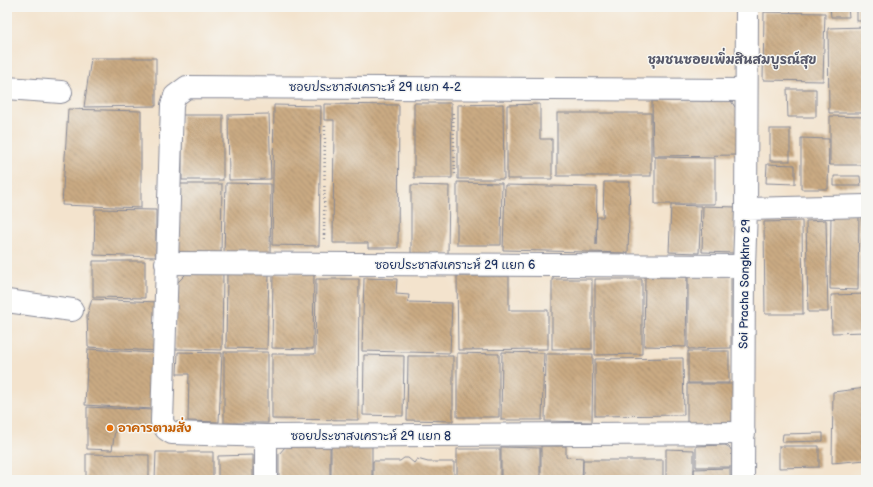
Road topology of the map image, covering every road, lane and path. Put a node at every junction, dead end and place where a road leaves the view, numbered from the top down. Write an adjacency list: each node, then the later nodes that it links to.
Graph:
1 (747, 7): 4 (street)
2 (7, 88): 5 (street)
3 (453, 88): 4 (street, ซอยประชาสงเคราะห์ 29 แยก 4-2); 7 (path); 10 (street, ซอยประชาสงเคราะห์ 29 แยก 4-2)
4 (745, 90): 9 (street)
5 (61, 92)
6 (326, 125): 11 (path)
7 (455, 175)
8 (866, 206): 9 (street, Soi Pracha Songkhro 29)
9 (746, 209): 12 (street, Soi Pracha Songkhro 29)
10 (166, 263): 11 (street, ซอยประชาสงเคราะห์ 29 แยก 6); 16 (street, ซอยประชาสงเคราะห์ 29 แยก 8)
11 (323, 264): 12 (street, ซอยประชาสงเคราะห์ 29 แยก 6)
12 (744, 266): 15 (street, Soi Pracha Songkhro 29)
13 (7, 301): 14 (street)
14 (72, 310)
15 (744, 433): 16 (street, ซอยประชาสงเคราะห์ 29 แยก 8); 18 (street, Soi Pracha Songkhro 29)
16 (266, 436): 17 (street)
17 (266, 480)
18 (743, 480)

